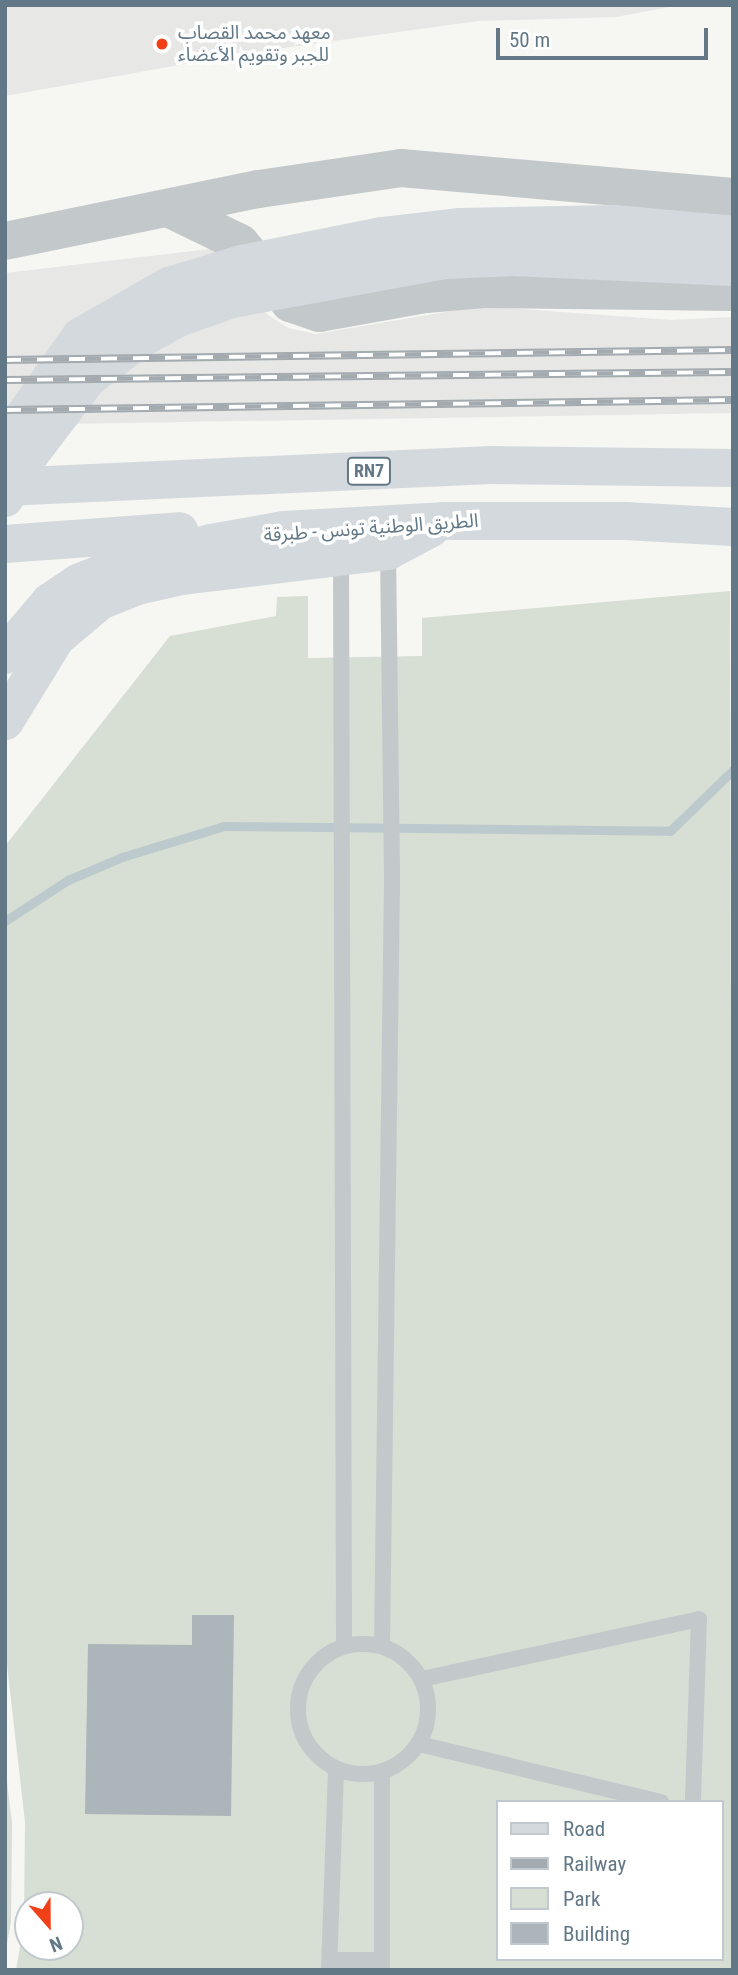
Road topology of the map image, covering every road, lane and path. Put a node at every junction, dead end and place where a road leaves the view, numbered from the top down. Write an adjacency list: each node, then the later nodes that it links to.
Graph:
1 (259, 189): 2 (street); 3 (street); 5 (street)
2 (733, 197)
3 (170, 209): 4 (street); 5 (street)
4 (5, 241)
5 (240, 243): 6 (street)
6 (730, 259): 7 (main road); 14 (main road)
7 (80, 337): 8 (main road); 9 (main road)
8 (5, 405)
9 (5, 443)
10 (733, 447): 11 (main road, RN7)
11 (621, 467): 12 (main road, RN7); 13 (main road, RN7)
12 (733, 468)
13 (5, 487)
14 (5, 498)
15 (443, 521): 16 (main road, الطريق الوطنية تونس - طبرقة); 17 (main road, الطريق الوطنية تونس - طبرقة); 19 (main road)
16 (733, 527)
17 (284, 530): 18 (main road); 21 (main road, الطريق الوطنية تونس - طبرقة)
18 (5, 544)
19 (388, 551): 20 (main road); 24 (lane)
20 (341, 558): 22 (main road); 23 (lane)
21 (5, 656)
22 (5, 722)
23 (344, 1646): 24 (lane); 27 (lane)
24 (382, 1646): 25 (lane)
25 (422, 1679): 26 (lane); 30 (lane)
26 (419, 1744): 28 (lane); 29 (lane)
27 (336, 1769): 28 (lane); 31 (lane)
28 (382, 1772): 32 (lane)
29 (653, 1800)
30 (693, 1800)
31 (331, 1965): 32 (lane)
32 (380, 1965)

